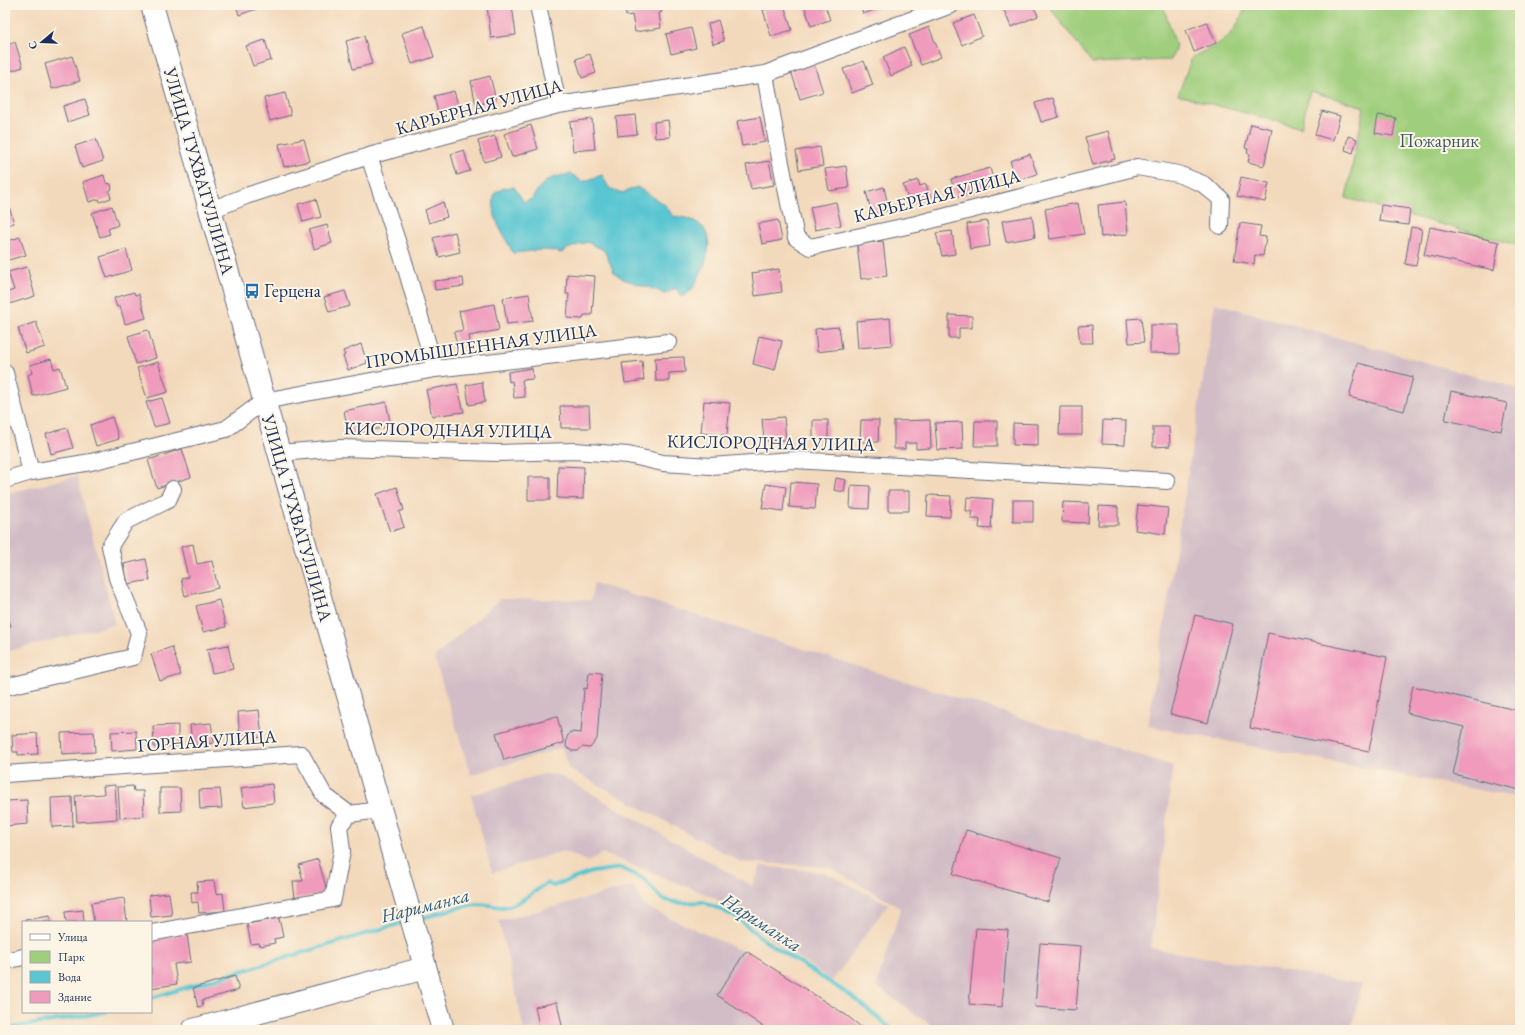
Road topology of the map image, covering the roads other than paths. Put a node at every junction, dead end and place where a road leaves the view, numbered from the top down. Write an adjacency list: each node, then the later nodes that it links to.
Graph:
1 (152, 5): 7 (main road, УЛИЦА ТУХВАТУЛЛИНА)
2 (538, 5): 5 (street)
3 (951, 5): 4 (street, КАРЬЕРНАЯ УЛИЦА)
4 (765, 74): 5 (street, КАРЬЕРНАЯ УЛИЦА); 8 (street, КАРЬЕРНАЯ УЛИЦА)
5 (558, 105): 6 (street, КАРЬЕРНАЯ УЛИЦА)
6 (369, 156): 7 (street, КАРЬЕРНАЯ УЛИЦА); 10 (street)
7 (211, 210): 12 (main road, УЛИЦА ТУХВАТУЛЛИНА)
8 (1220, 226)
9 (668, 342): 10 (street, ПРОМЫШЛЕННАЯ УЛИЦА)
10 (435, 369): 12 (street, ПРОМЫШЛЕННАЯ УЛИЦА)
11 (5, 373): 14 (street)
12 (264, 401): 13 (main road, УЛИЦА ТУХВАТУЛЛИНА); 14 (street, ПРОМЫШЛЕННАЯ УЛИЦА)
13 (279, 453): 16 (street, КИСЛОРОДНАЯ УЛИЦА); 20 (main road, УЛИЦА ТУХВАТУЛЛИНА)
14 (31, 472): 15 (street, ПРОМЫШЛЕННАЯ УЛИЦА)
15 (5, 480)
16 (1168, 481)
17 (173, 488): 18 (street)
18 (5, 686)
19 (5, 774): 21 (street, ГОРНАЯ УЛИЦА)
20 (380, 810): 21 (street); 24 (main road, УЛИЦА ТУХВАТУЛЛИНА)
21 (349, 814): 22 (street)
22 (152, 933)
23 (22, 957): 25 (street)
24 (423, 960): 26 (main road); 27 (main road, УЛИЦА ТУХВАТУЛЛИНА)
25 (5, 961)
26 (193, 1030)
27 (443, 1030)

